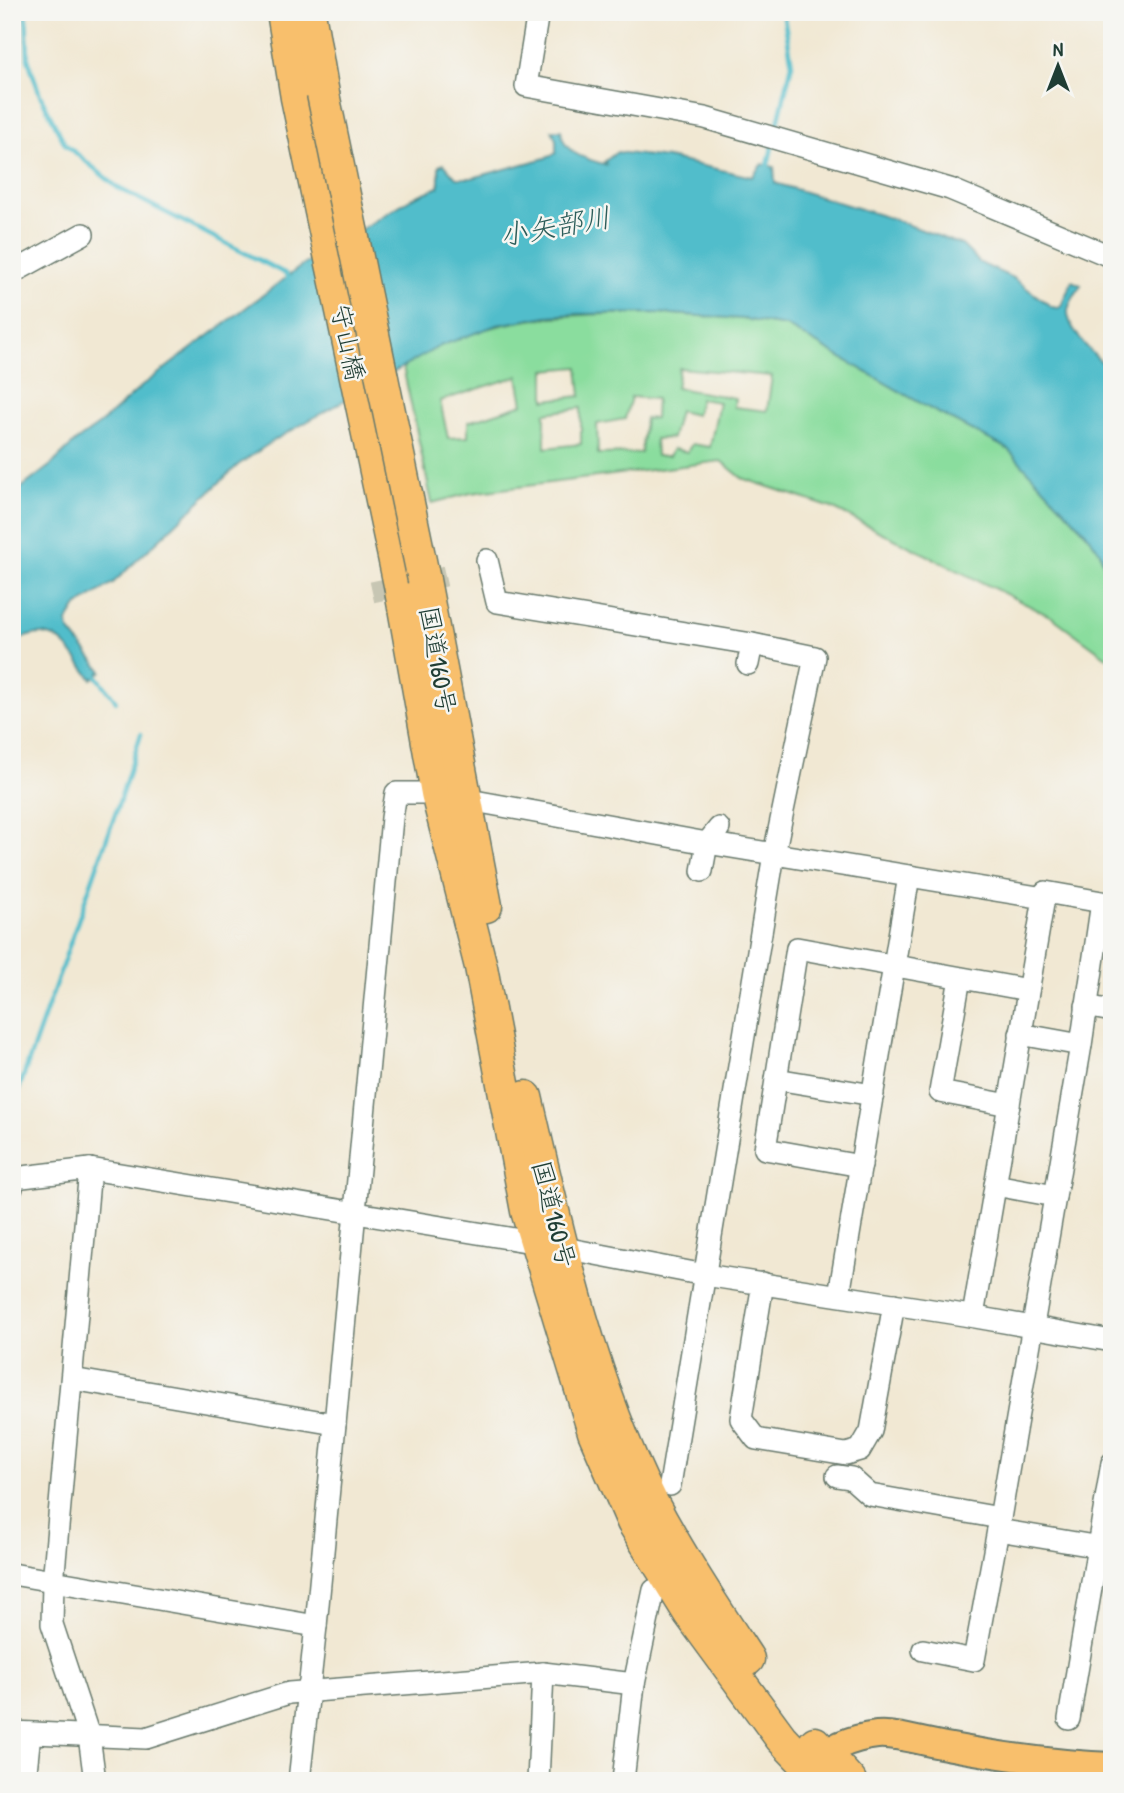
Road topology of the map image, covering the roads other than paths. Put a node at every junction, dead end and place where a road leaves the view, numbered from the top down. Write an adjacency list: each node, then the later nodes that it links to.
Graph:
1 (283, 12): 4 (highway)
2 (309, 12): 4 (highway)
3 (538, 12): 6 (street)
4 (310, 96): 9 (highway, 守山橋, bridge)
5 (83, 234): 7 (street)
6 (1112, 257)
7 (12, 273)
8 (487, 560): 13 (street)
9 (412, 583): 10 (highway, 国道160号); 11 (highway, 国道160号)
10 (437, 793): 34 (street); 35 (highway, 国道160号)
11 (466, 807): 12 (street); 35 (highway, 国道160号)
12 (713, 835): 13 (street); 14 (street)
13 (774, 854): 15 (street); 36 (street)
14 (702, 871)
15 (909, 876): 16 (street); 18 (street)
16 (1044, 898): 17 (street); 21 (street)
17 (1107, 904): 19 (street)
18 (894, 966): 20 (street); 26 (street); 27 (street)
19 (1102, 967): 22 (street)
20 (961, 978): 21 (street); 28 (street)
21 (1028, 990): 24 (street)
22 (1086, 1006): 23 (street); 25 (street)
23 (1112, 1011)
24 (1020, 1034): 25 (street); 28 (street)
25 (1081, 1045): 33 (street)
26 (776, 1079): 27 (street); 29 (street)
27 (873, 1095): 29 (street)
28 (1009, 1105): 32 (street)
29 (861, 1166): 38 (street)
30 (90, 1170): 31 (street); 34 (street); 43 (street)
31 (13, 1183)
32 (995, 1185): 33 (street); 40 (street)
33 (1055, 1196): 41 (street)
34 (356, 1214): 35 (street); 44 (street)
35 (550, 1245): 36 (street); 61 (highway, 国道160号)
36 (705, 1275): 37 (street); 47 (street)
37 (763, 1283): 38 (street); 45 (street)
38 (839, 1296): 39 (street)
39 (894, 1304): 40 (street); 45 (street)
40 (973, 1316): 41 (street)
41 (1034, 1328): 42 (street); 48 (street)
42 (1112, 1341)
43 (72, 1379): 44 (street); 51 (street)
44 (335, 1424): 53 (street)
45 (841, 1463): 48 (street)
46 (1112, 1463): 49 (street)
47 (670, 1485)
48 (999, 1524): 49 (street); 54 (street)
49 (1105, 1548): 58 (street)
50 (12, 1574): 51 (street)
51 (53, 1583): 53 (street); 60 (street)
52 (654, 1590): 56 (street)
53 (316, 1626): 57 (street)
54 (923, 1650)
55 (543, 1673): 56 (street); 57 (street); 66 (street)
56 (634, 1684): 67 (street)
57 (308, 1693): 60 (street); 65 (street)
58 (1069, 1719)
59 (21, 1732): 60 (street); 63 (street)
60 (89, 1736): 64 (street)
61 (818, 1766): 62 (main road); 68 (highway, 国道160号)
62 (1112, 1766)
63 (25, 1781)
64 (95, 1781)
65 (299, 1781)
66 (538, 1781)
67 (623, 1781)
68 (850, 1781)

